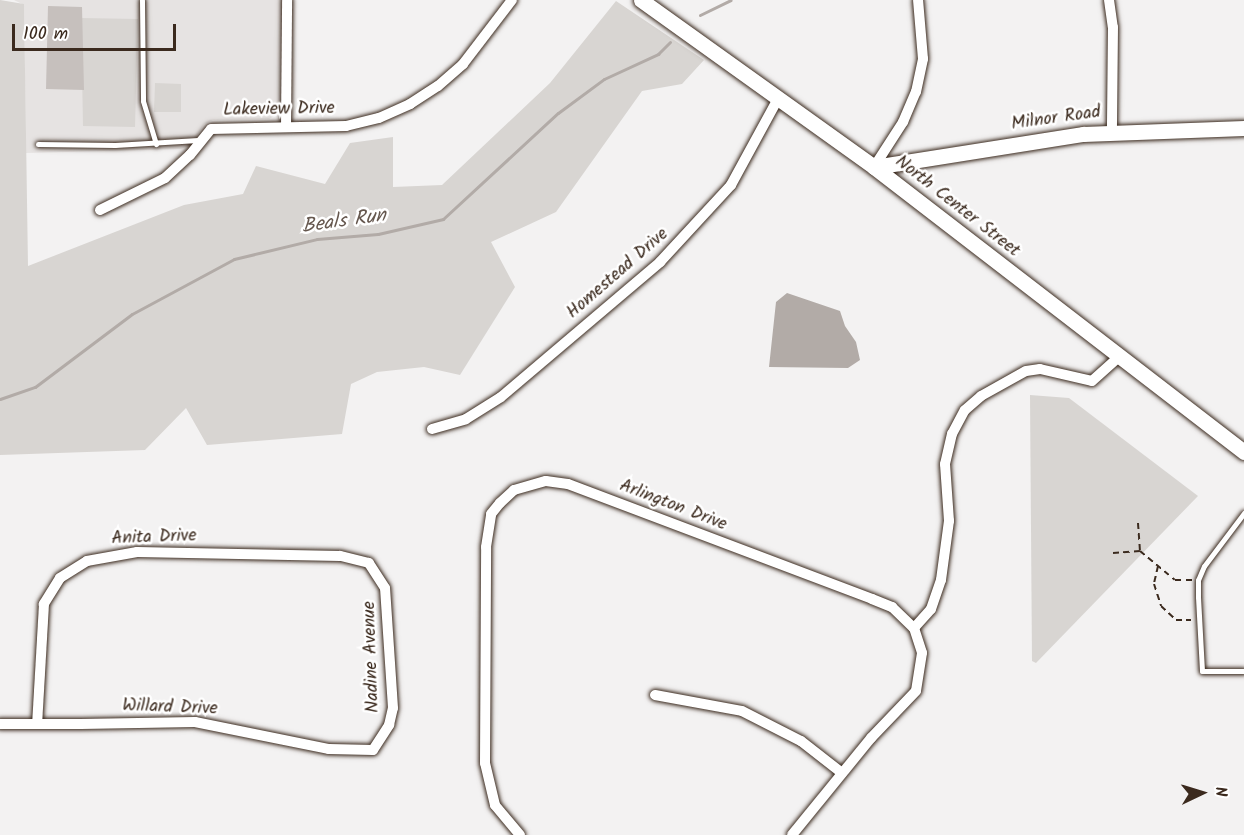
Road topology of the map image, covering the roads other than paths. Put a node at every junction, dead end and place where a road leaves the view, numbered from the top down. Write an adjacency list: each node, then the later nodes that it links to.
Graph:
1 (142, 0): 13 (lane)
2 (287, 0): 8 (street)
3 (512, 0): 8 (street, Lakeview Drive)
4 (642, 0): 7 (main road, North Center Street)
5 (918, 0): 14 (street)
6 (1109, 0): 10 (street)
7 (779, 97): 14 (main road, North Center Street); 17 (street, Homestead Drive)
8 (286, 127): 11 (street, Lakeview Drive)
9 (1244, 128): 10 (main road, Milnor Road)
10 (1112, 131): 14 (main road, Milnor Road)
11 (198, 140): 13 (lane); 15 (street, Lakeview Drive)
12 (38, 144): 13 (lane)
13 (156, 144)
14 (874, 167): 16 (main road, North Center Street)
15 (100, 210)
16 (1119, 357): 18 (main road, North Center Street); 21 (street)
17 (432, 429)
18 (1244, 452)
19 (1244, 513): 22 (lane)
20 (369, 563): 25 (street, Anita Drive); 26 (street, Nadine Avenue)
21 (914, 628): 27 (street); 28 (street, Arlington Drive)
22 (1244, 671)
23 (655, 695): 27 (street)
24 (0, 724): 25 (street, Willard Drive)
25 (37, 724): 26 (street, Willard Drive)
26 (373, 750)
27 (843, 773): 29 (street)
28 (520, 835)
29 (792, 835)

